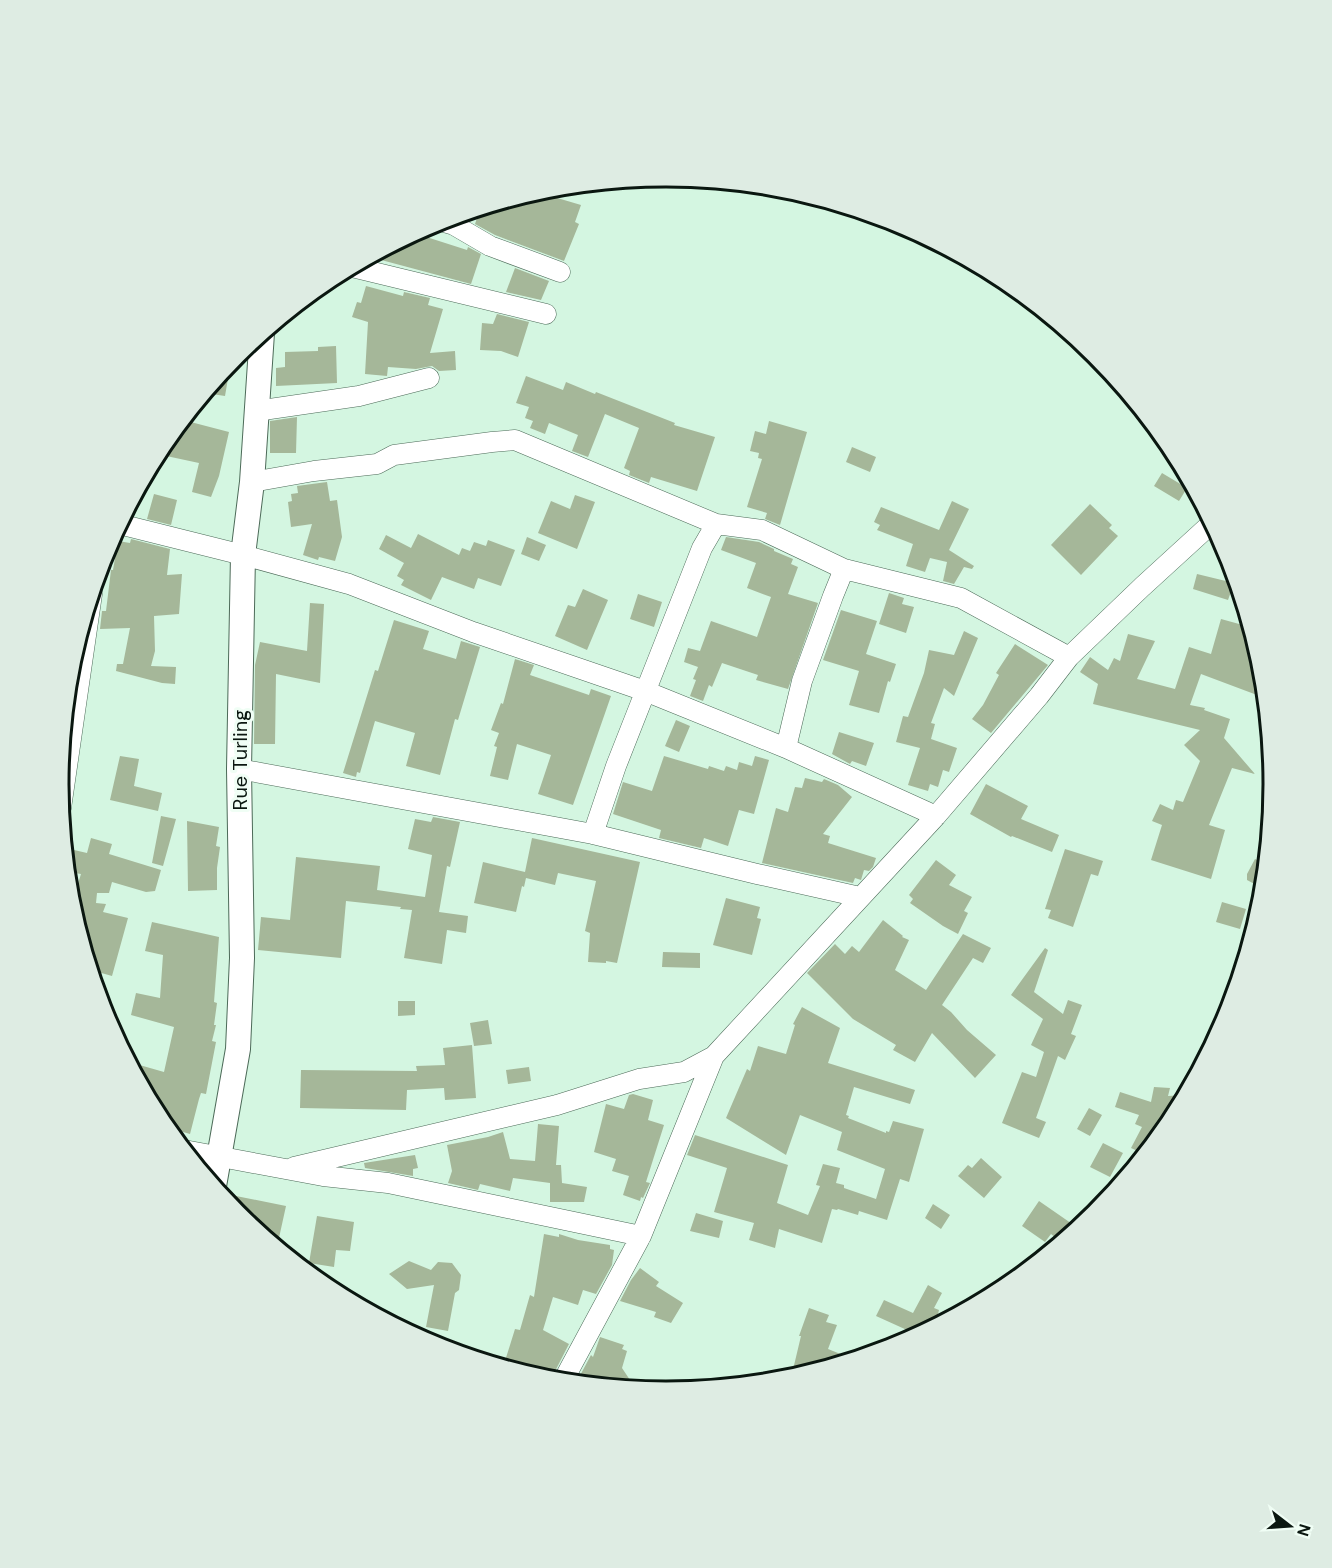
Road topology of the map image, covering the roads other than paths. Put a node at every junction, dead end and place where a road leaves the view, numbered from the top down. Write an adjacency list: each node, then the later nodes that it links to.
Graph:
1 (455, 226): 3 (street)
2 (363, 270): 4 (street)
3 (560, 272)
4 (546, 314)
5 (261, 346): 7 (main road, Rue Turling)
6 (429, 378): 7 (street)
7 (256, 411): 8 (main road, Rue Turling)
8 (252, 482): 9 (street); 12 (main road, Rue Turling)
9 (716, 525): 13 (street); 16 (street)
10 (128, 526): 12 (street)
11 (1206, 530): 15 (street)
12 (243, 555): 16 (street); 19 (main road, Rue Turling)
13 (844, 569): 15 (street); 18 (street)
14 (83, 653): 17 (street)
15 (1069, 657): 20 (street)
16 (645, 691): 18 (street); 21 (street)
17 (70, 746)
18 (786, 748): 20 (street)
19 (239, 769): 21 (street); 25 (main road, Rue Turling)
20 (936, 816): 22 (street)
21 (593, 834): 22 (street)
22 (860, 897): 23 (street)
23 (714, 1056): 26 (street); 28 (street)
24 (196, 1152): 25 (street)
25 (220, 1157): 26 (street); 27 (main road, Rue Turling)
26 (290, 1168): 28 (street)
27 (216, 1177)
28 (641, 1236): 29 (street)
29 (567, 1373)

